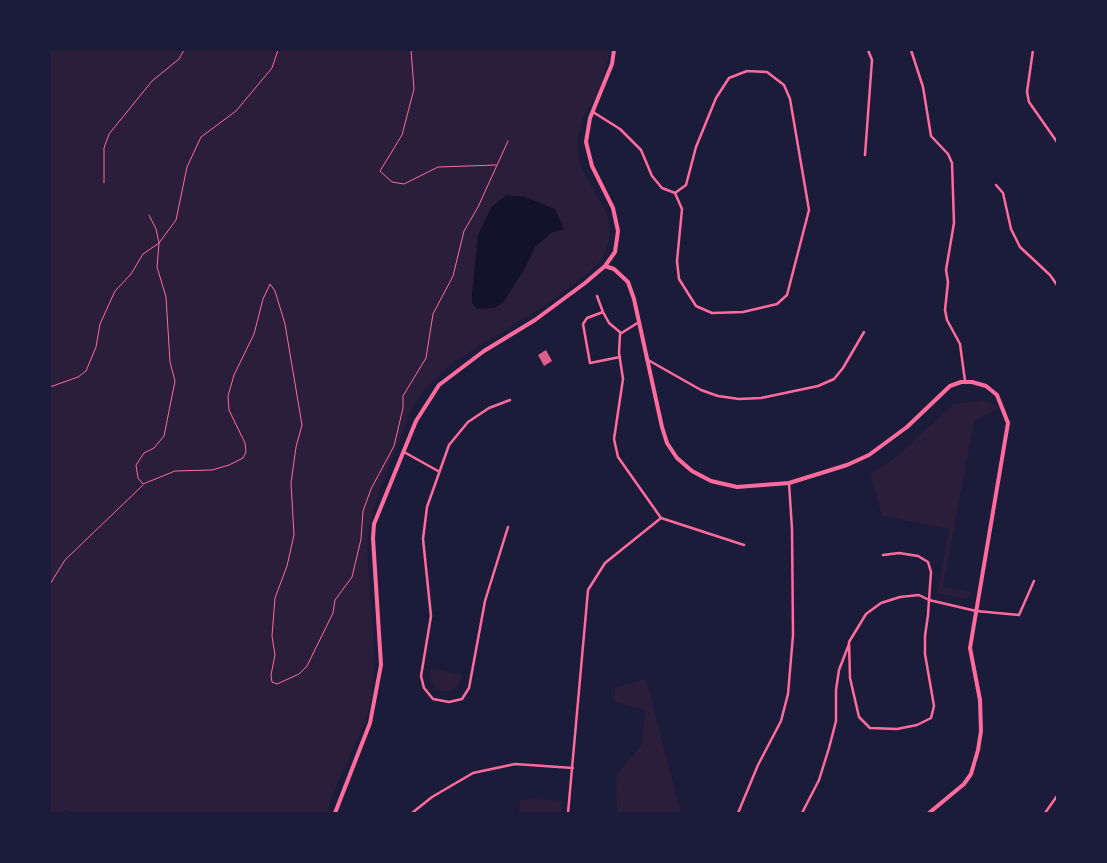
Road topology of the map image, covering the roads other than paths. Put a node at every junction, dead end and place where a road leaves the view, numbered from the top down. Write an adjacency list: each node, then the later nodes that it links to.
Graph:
1 (614, 50): 5 (street)
2 (868, 50): 7 (street)
3 (911, 50): 19 (street)
4 (1033, 50): 6 (street)
5 (593, 112): 9 (street); 10 (street)
6 (1057, 142)
7 (865, 155)
8 (996, 185): 11 (street)
9 (675, 193): 9 (street)
10 (605, 266): 14 (street); 21 (street)
11 (1057, 285)
12 (597, 296): 13 (street)
13 (603, 312): 16 (street); 17 (street)
14 (639, 322): 16 (street); 18 (street)
15 (864, 332): 18 (street)
16 (620, 333): 17 (street)
17 (620, 357): 24 (street)
18 (647, 360): 23 (street)
19 (965, 381): 23 (street); 30 (street)
20 (510, 400): 22 (street)
21 (402, 452): 22 (street); 34 (street)
22 (438, 471): 25 (street)
23 (789, 483): 37 (street)
24 (661, 518): 26 (street); 32 (street)
25 (508, 527)
26 (744, 545)
27 (883, 555): 29 (street)
28 (1034, 582): 30 (street)
29 (929, 600): 30 (street); 31 (street); 31 (street)
30 (976, 611): 39 (street)
31 (849, 642): 38 (street)
32 (573, 768): 35 (street); 36 (street)
33 (1057, 796): 40 (street)
34 (336, 813)
35 (412, 813)
36 (568, 813)
37 (738, 813)
38 (802, 813)
39 (929, 813)
40 (1045, 813)

